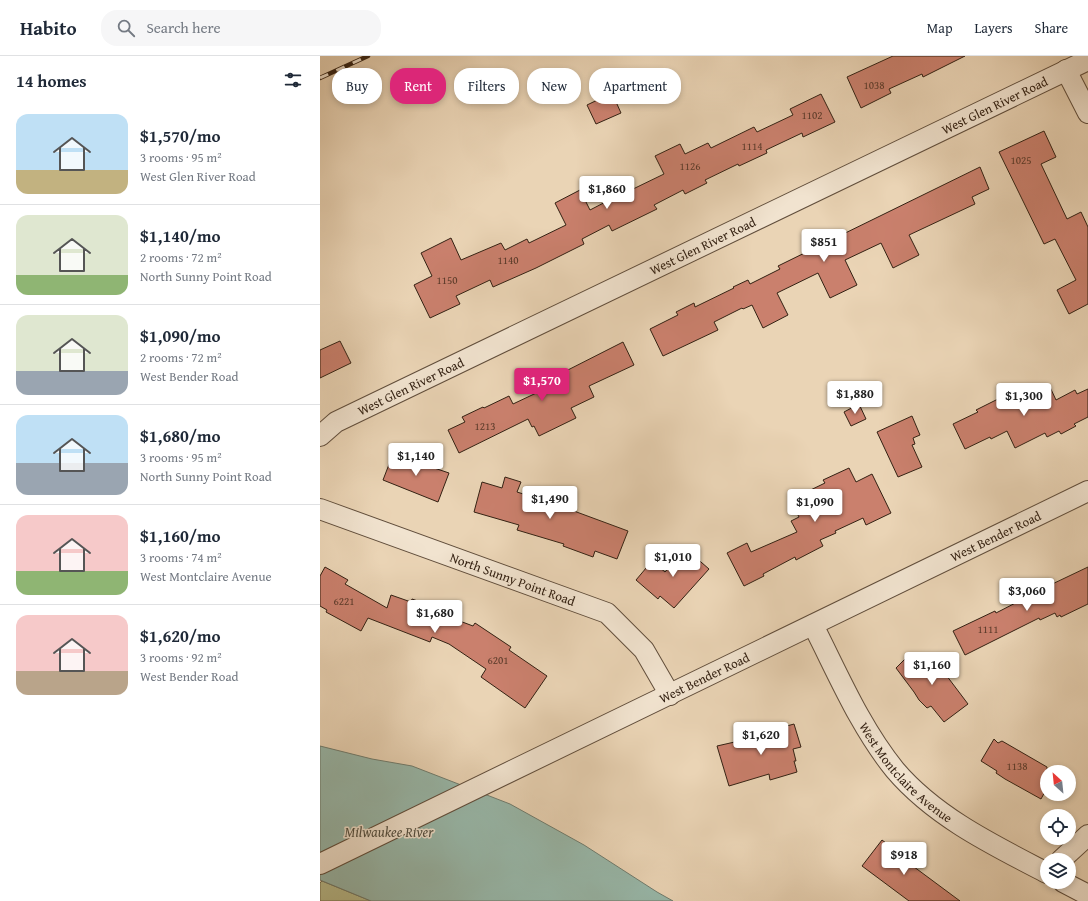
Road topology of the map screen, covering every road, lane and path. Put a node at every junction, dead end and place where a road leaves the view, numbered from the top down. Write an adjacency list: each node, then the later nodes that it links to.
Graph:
1 (1088, 60): 2 (street, West Glen River Road)
2 (1066, 70): 3 (street); 4 (street, West Glen River Road)
3 (1088, 113)
4 (320, 436)
5 (1088, 491): 7 (street, West Bender Road)
6 (320, 509): 8 (street, North Sunny Point Road)
7 (813, 625): 8 (street, West Bender Road); 12 (street, West Montclaire Avenue)
8 (670, 695): 11 (street, West Bender Road)
9 (1088, 835): 10 (street)
10 (1069, 853)
11 (320, 864)
12 (1040, 869)
13 (1076, 889): 14 (street)
14 (1088, 895)

